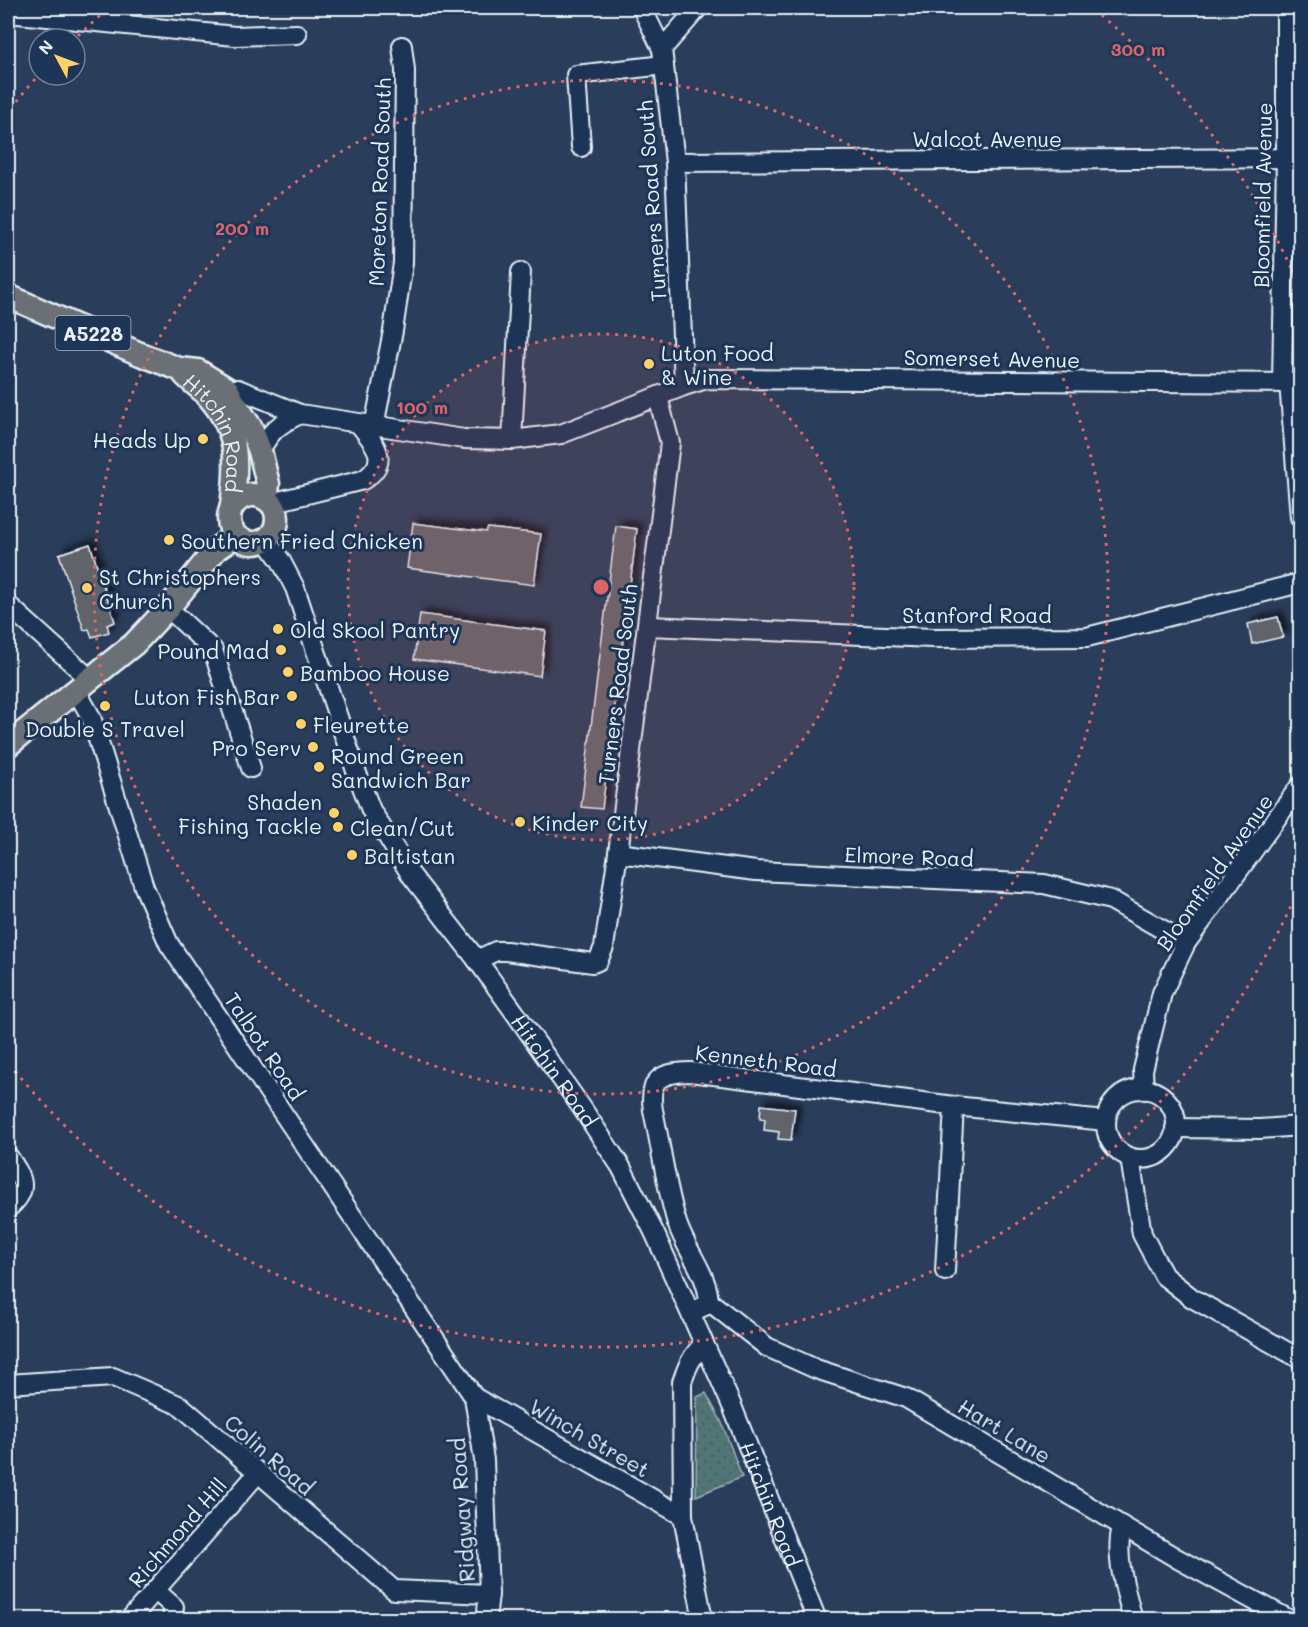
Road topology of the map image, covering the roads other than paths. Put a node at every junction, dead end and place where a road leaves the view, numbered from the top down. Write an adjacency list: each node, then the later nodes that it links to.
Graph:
1 (642, 8): 7 (street, Turners Road South)
2 (698, 8): 7 (street)
3 (1286, 8): 9 (street, Bloomfield Avenue)
4 (8, 13): 5 (street)
5 (297, 34)
6 (402, 46): 19 (street, Moreton Road South)
7 (663, 57): 8 (street); 10 (street, Turners Road South)
8 (581, 147)
9 (1293, 158): 10 (street, Walcot Avenue); 14 (street, Bloomfield Avenue)
10 (675, 162): 15 (street, Turners Road South)
11 (520, 272): 20 (street)
12 (8, 296): 13 (main road, Hitchin Road / A5228)
13 (178, 369): 16 (main road, Hitchin Road / A5228); 23 (main road, Hitchin Road / A5228)
14 (1290, 383): 15 (street, Somerset Avenue); 24 (street, Bloomfield Avenue)
15 (684, 386): 17 (street, Somerset Avenue)
16 (227, 389): 18 (street, Somerset Avenue); 21 (main road, Hitchin Road / A5228)
17 (658, 397): 20 (street, Somerset Avenue); 30 (street, Turners Road South)
18 (300, 414): 19 (street, Somerset Avenue); 21 (street)
19 (367, 425): 20 (street, Somerset Avenue); 22 (street)
20 (512, 440)
21 (260, 451): 22 (main road, Hitchin Road / A5228)
22 (269, 501): 23 (main road); 26 (main road)
23 (232, 505): 25 (main road)
24 (1300, 517)
25 (235, 536): 26 (main road); 29 (main road)
26 (266, 540): 37 (street, Hitchin Road)
27 (1300, 583): 30 (street, Stanford Road)
28 (8, 605): 31 (street, Talbot Road)
29 (168, 608): 31 (main road); 33 (street)
30 (648, 626): 35 (street, Turners Road South)
31 (83, 685): 32 (main road); 52 (street, Talbot Road)
32 (8, 745)
33 (251, 768)
34 (1300, 786): 36 (street, Bloomfield Avenue)
35 (618, 854): 36 (street, Elmore Road); 37 (street, Turners Road South)
36 (1186, 943): 38 (street, Bloomfield Avenue)
37 (477, 960): 48 (street, Hitchin Road)
38 (1144, 1090): 40 (street); 42 (street)
39 (954, 1106): 40 (street, Kenneth Road); 46 (street); 47 (street, Kenneth Road)
40 (1106, 1121): 44 (street)
41 (1300, 1126): 42 (street)
42 (1175, 1128): 44 (street)
43 (8, 1156): 45 (street)
44 (1130, 1158): 50 (street)
45 (8, 1208)
46 (945, 1271)
47 (709, 1304): 48 (street); 55 (street, Hart Lane)
48 (690, 1312): 49 (street, Hitchin Road)
49 (704, 1344): 54 (street); 62 (street, Hitchin Road)
50 (1300, 1359)
51 (8, 1384): 53 (street, Colin Road)
52 (474, 1397): 54 (street, Winch Street); 57 (street, Ridgway Road)
53 (258, 1473): 56 (street, Richmond Hill); 57 (street, Colin Road)
54 (683, 1516): 61 (street)
55 (1122, 1527): 63 (street); 64 (street, Hart Lane)
56 (156, 1591): 58 (street, Richmond Hill); 59 (street)
57 (489, 1594): 60 (street, Ridgway Road)
58 (129, 1620)
59 (172, 1620)
60 (486, 1620)
61 (703, 1620)
62 (817, 1620)
63 (1133, 1620)
64 (1290, 1620)

